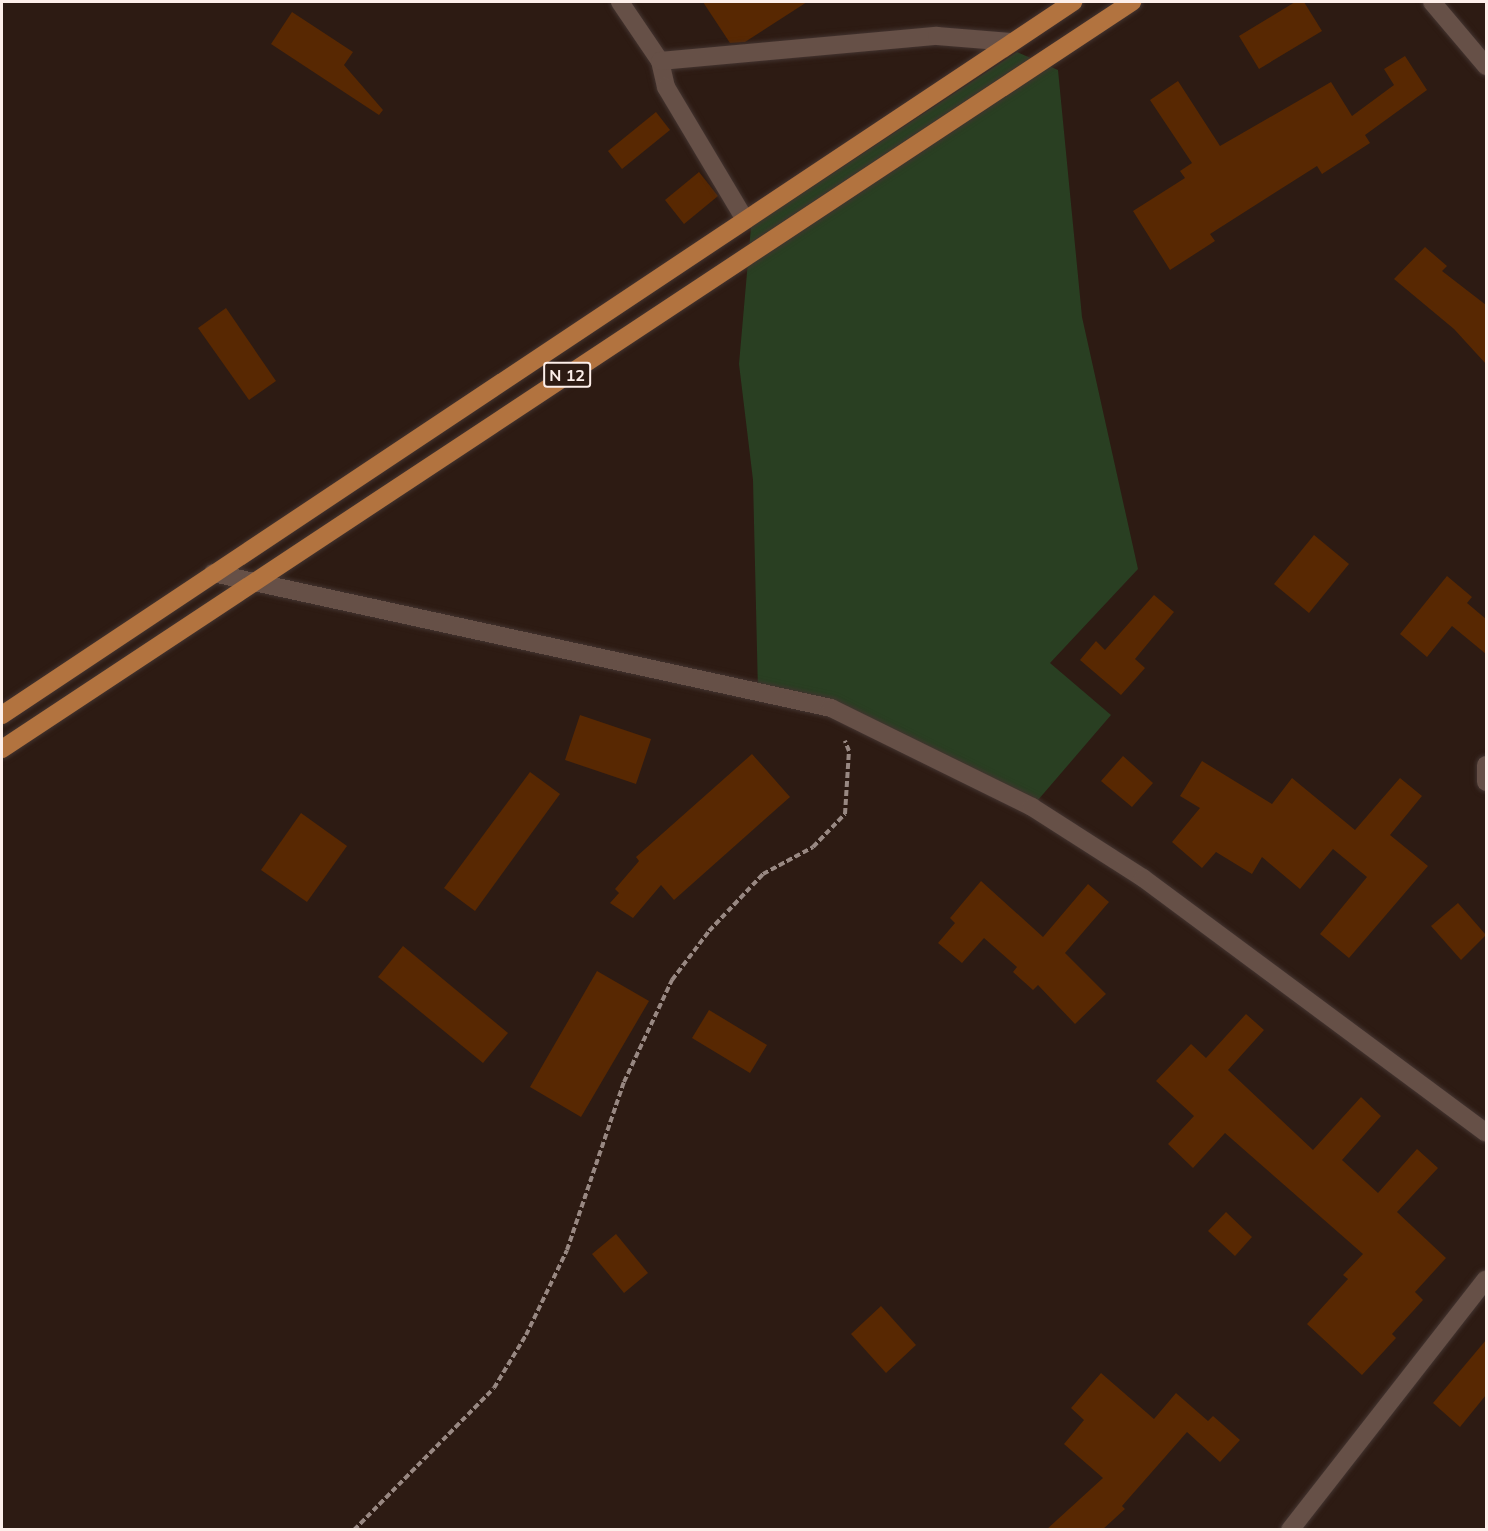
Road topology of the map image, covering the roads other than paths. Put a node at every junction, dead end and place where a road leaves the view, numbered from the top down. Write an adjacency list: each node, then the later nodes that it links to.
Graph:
1 (620, 2): 6 (street)
2 (1073, 2): 5 (main road, N 12)
3 (1132, 2): 10 (main road, N 12)
4 (1432, 2): 7 (street)
5 (1011, 42): 6 (street); 8 (main road, N 12)
6 (660, 61): 8 (street)
7 (1486, 66)
8 (744, 218): 9 (main road, N 12)
9 (213, 573): 10 (street); 11 (main road, N 12)
10 (252, 584): 12 (main road, N 12); 15 (street)
11 (2, 715)
12 (2, 749)
13 (1486, 765): 14 (street)
14 (1486, 782)
15 (1486, 1133)
16 (1486, 1279): 17 (street)
17 (1290, 1530)

